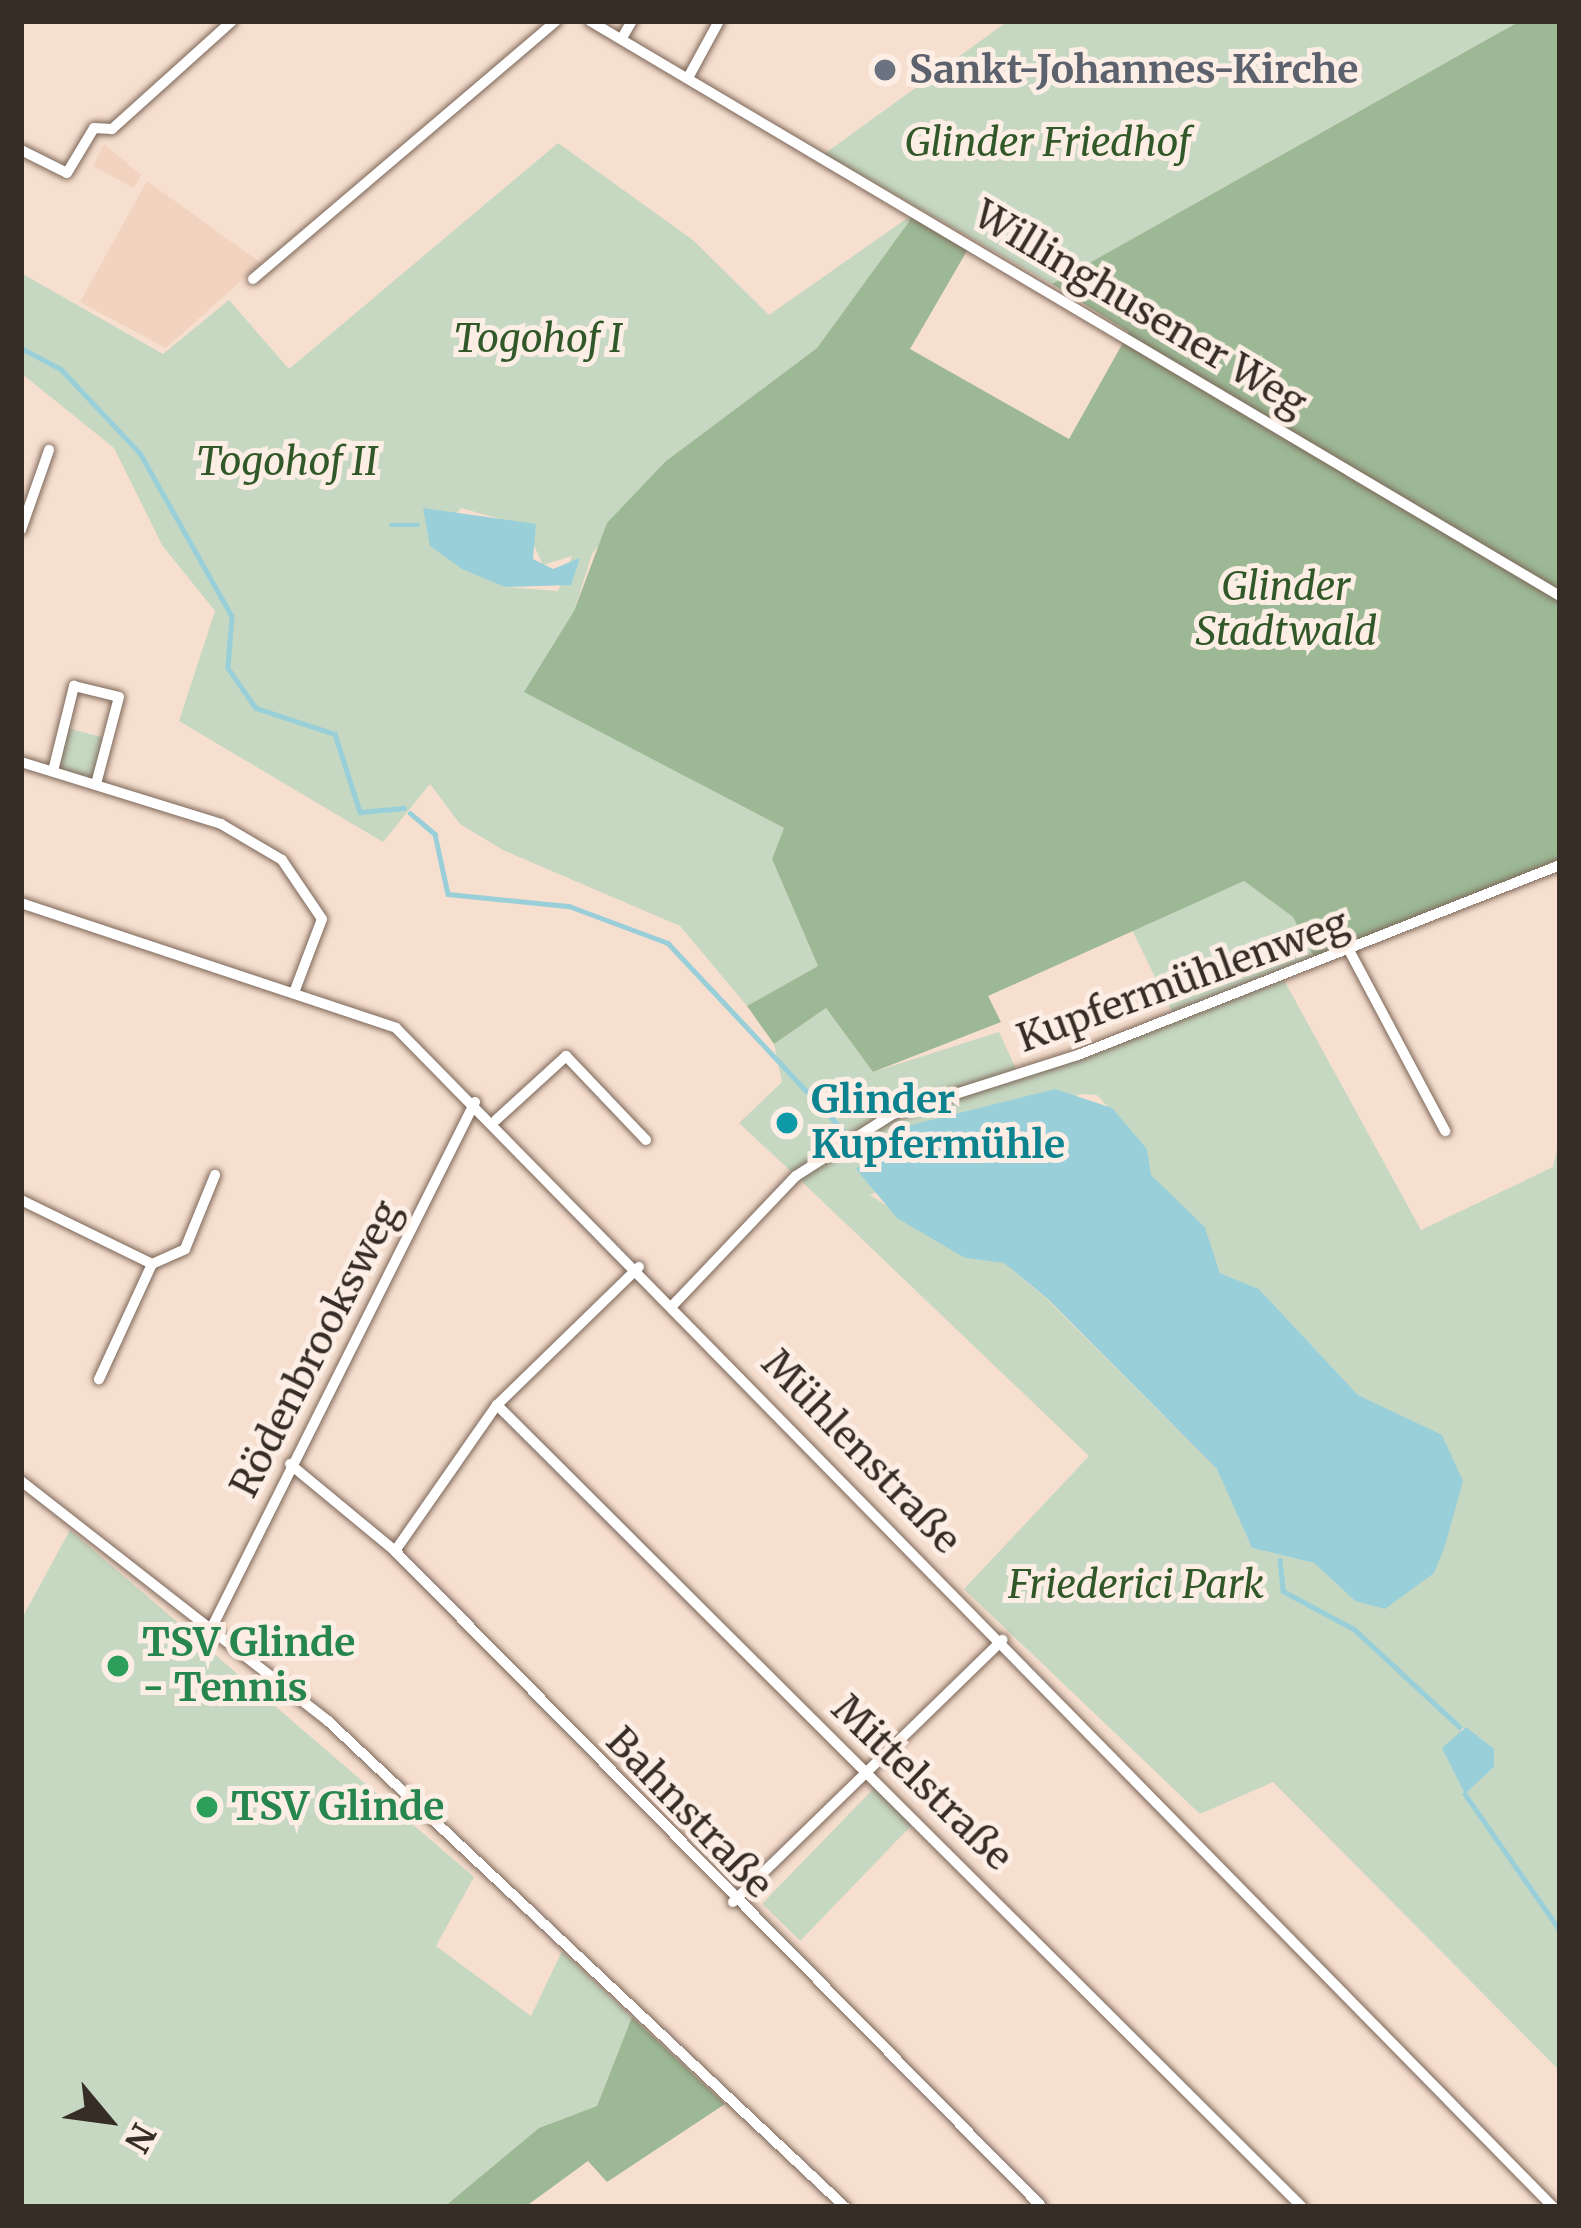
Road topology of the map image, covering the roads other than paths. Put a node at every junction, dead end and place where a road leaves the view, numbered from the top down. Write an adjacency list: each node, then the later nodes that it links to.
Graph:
1 (232, 21): 8 (street)
2 (556, 21): 9 (street)
3 (590, 21): 6 (street, Willinghusener Weg)
4 (632, 21): 6 (street)
5 (719, 21): 7 (street)
6 (622, 38): 7 (street, Willinghusener Weg)
7 (688, 76): 12 (street, Willinghusener Weg)
8 (21, 150)
9 (253, 279)
10 (49, 450): 11 (street)
11 (21, 530)
12 (1560, 596)
13 (21, 762): 14 (street)
14 (53, 772): 15 (street); 15 (street)
15 (96, 784): 19 (street)
16 (1560, 865): 18 (street, Kupfermühlenweg)
17 (21, 903): 19 (street, Mühlenstraße)
18 (1350, 952): 22 (street); 28 (street, Kupfermühlenweg)
19 (296, 990): 20 (street, Mühlenstraße)
20 (475, 1102): 21 (street, Mühlenstraße); 31 (street, Rödenbrooksweg)
21 (496, 1120): 23 (street); 27 (street, Mühlenstraße)
22 (1445, 1130)
23 (646, 1140)
24 (215, 1175): 26 (street)
25 (21, 1200): 26 (street)
26 (152, 1264): 29 (street)
27 (639, 1267): 28 (street, Mühlenstraße); 30 (street)
28 (674, 1304): 35 (street, Mühlenstraße)
29 (98, 1379)
30 (497, 1406): 33 (street); 36 (street, Mittelstraße)
31 (290, 1464): 33 (street, Bahnstraße); 34 (street, Rödenbrooksweg)
32 (21, 1481): 34 (street)
33 (394, 1551): 37 (street, Bahnstraße)
34 (213, 1625): 38 (street)
35 (1002, 1640): 36 (street); 41 (street, Mühlenstraße)
36 (869, 1774): 37 (street); 40 (street, Mittelstraße)
37 (733, 1902): 39 (street, Bahnstraße)
38 (845, 2207)
39 (1042, 2207)
40 (1302, 2207)
41 (1553, 2207)

